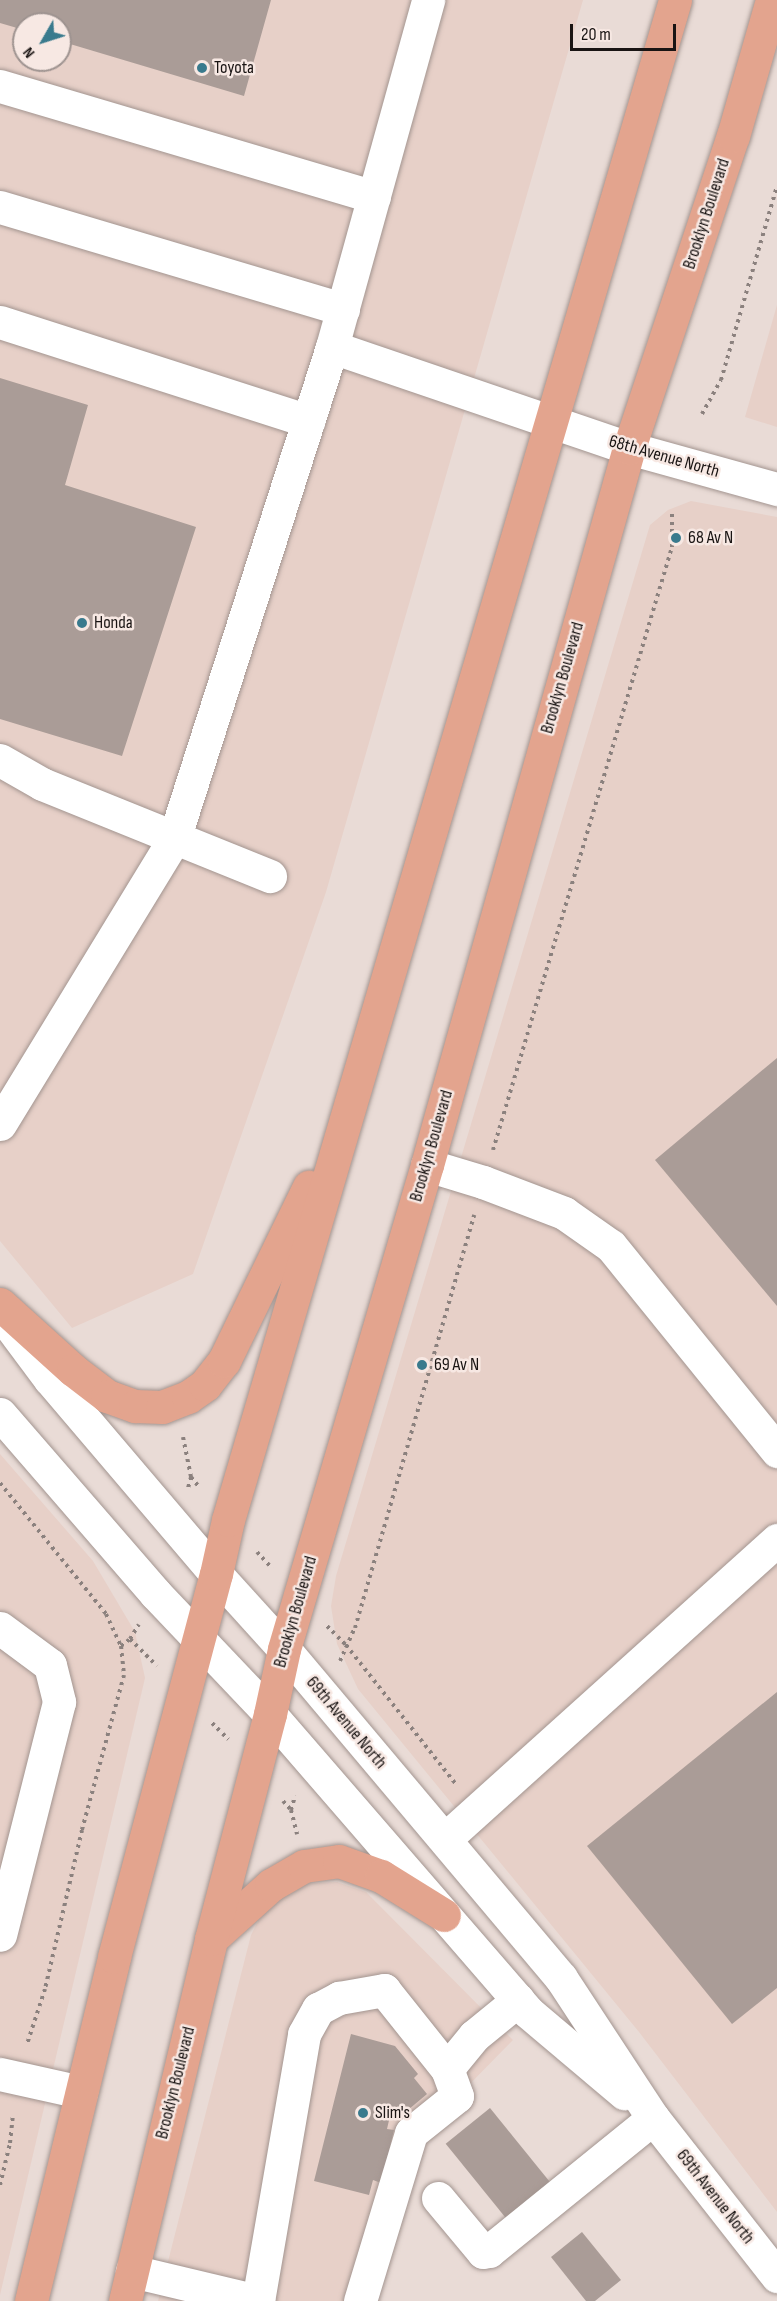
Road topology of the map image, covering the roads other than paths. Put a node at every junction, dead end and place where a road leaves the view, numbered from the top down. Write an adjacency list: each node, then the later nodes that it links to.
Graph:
1 (428, 0): 5 (street)
2 (675, 0): 11 (main road)
3 (772, 0): 12 (main road, Brooklyn Boulevard)
4 (0, 86): 5 (street)
5 (374, 197): 7 (street)
6 (0, 207): 7 (street)
7 (343, 309): 9 (street)
8 (0, 322): 10 (street)
9 (332, 348): 10 (street); 11 (street, 68th Avenue North)
10 (309, 421): 15 (street)
11 (551, 421): 12 (street, 68th Avenue North); 17 (main road)
12 (629, 448): 13 (street, 68th Avenue North); 19 (main road, Brooklyn Boulevard)
13 (777, 489)
14 (0, 760): 15 (street)
15 (174, 839): 16 (street); 18 (street)
16 (270, 876)
17 (347, 1110): 20 (main road); 25 (main road)
18 (0, 1124)
19 (427, 1165): 23 (street); 28 (main road, Brooklyn Boulevard)
20 (0, 1304)
21 (0, 1313): 25 (street, 69th Avenue North)
22 (0, 1414): 27 (street, 69th Avenue North)
23 (777, 1451)
24 (777, 1540): 30 (street)
25 (216, 1574): 27 (main road); 28 (street, 69th Avenue North)
26 (0, 1628): 32 (street)
27 (199, 1641): 29 (street, 69th Avenue North); 37 (main road)
28 (284, 1648): 29 (main road, Brooklyn Boulevard); 30 (street, 69th Avenue North)
29 (270, 1714): 31 (street, 69th Avenue North); 33 (main road, Brooklyn Boulevard)
30 (445, 1839): 38 (street, 69th Avenue North)
31 (444, 1915): 33 (main road); 34 (street, 69th Avenue North)
32 (0, 1935)
33 (211, 1939): 41 (main road, Brooklyn Boulevard)
34 (518, 2000): 35 (street); 38 (street, 69th Avenue North)
35 (447, 2069): 43 (street); 44 (street)
36 (0, 2074): 37 (street)
37 (81, 2092): 42 (main road)
38 (653, 2118): 39 (street); 40 (street, 69th Avenue North)
39 (438, 2198)
40 (777, 2276)
41 (129, 2286): 43 (street)
42 (31, 2301)
43 (258, 2301)
44 (360, 2301)

